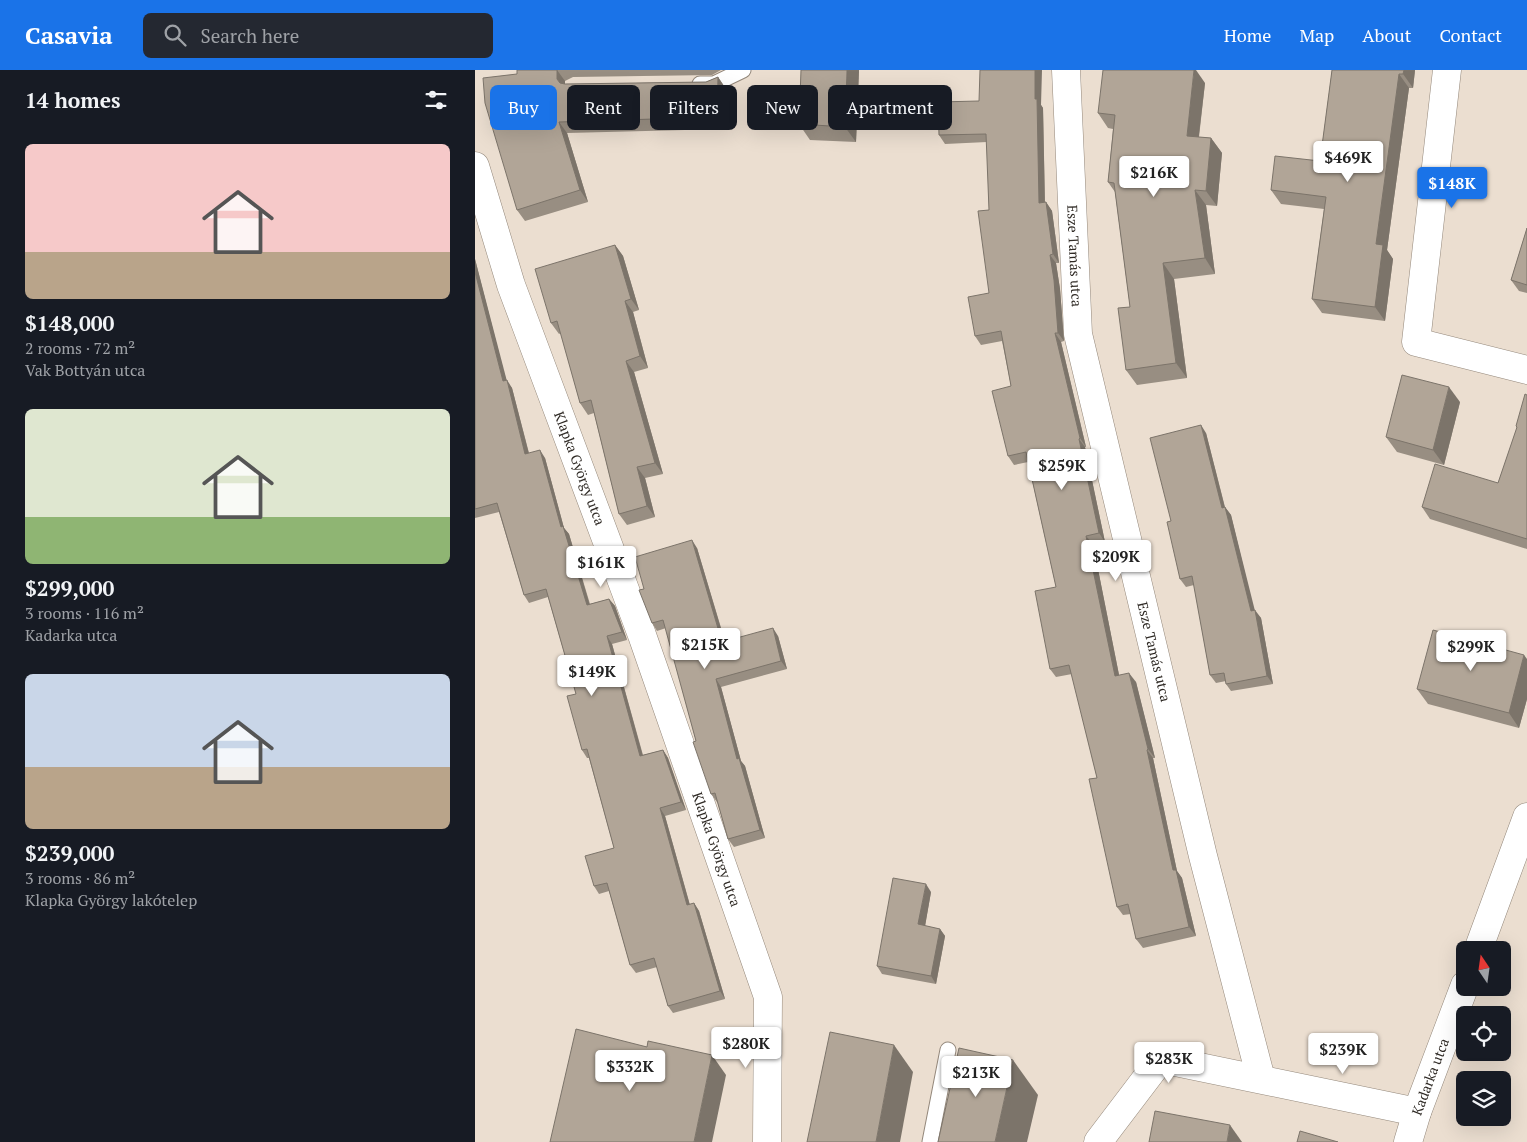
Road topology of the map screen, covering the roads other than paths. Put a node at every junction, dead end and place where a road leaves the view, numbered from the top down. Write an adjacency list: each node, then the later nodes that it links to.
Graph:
1 (743, 70): 4 (lane)
2 (1066, 70): 11 (street, Esze Tamás utca)
3 (1447, 70): 6 (street)
4 (686, 84)
5 (475, 166): 13 (street, Klapka György utca)
6 (1527, 370)
7 (1527, 817): 8 (street)
8 (1481, 941)
9 (1461, 996): 12 (street, Kadarka utca)
10 (948, 1050): 14 (lane)
11 (1261, 1080): 12 (street); 15 (street)
12 (1417, 1112): 16 (street, Kadarka utca)
13 (767, 1142)
14 (930, 1142)
15 (1098, 1142)
16 (1408, 1142)

